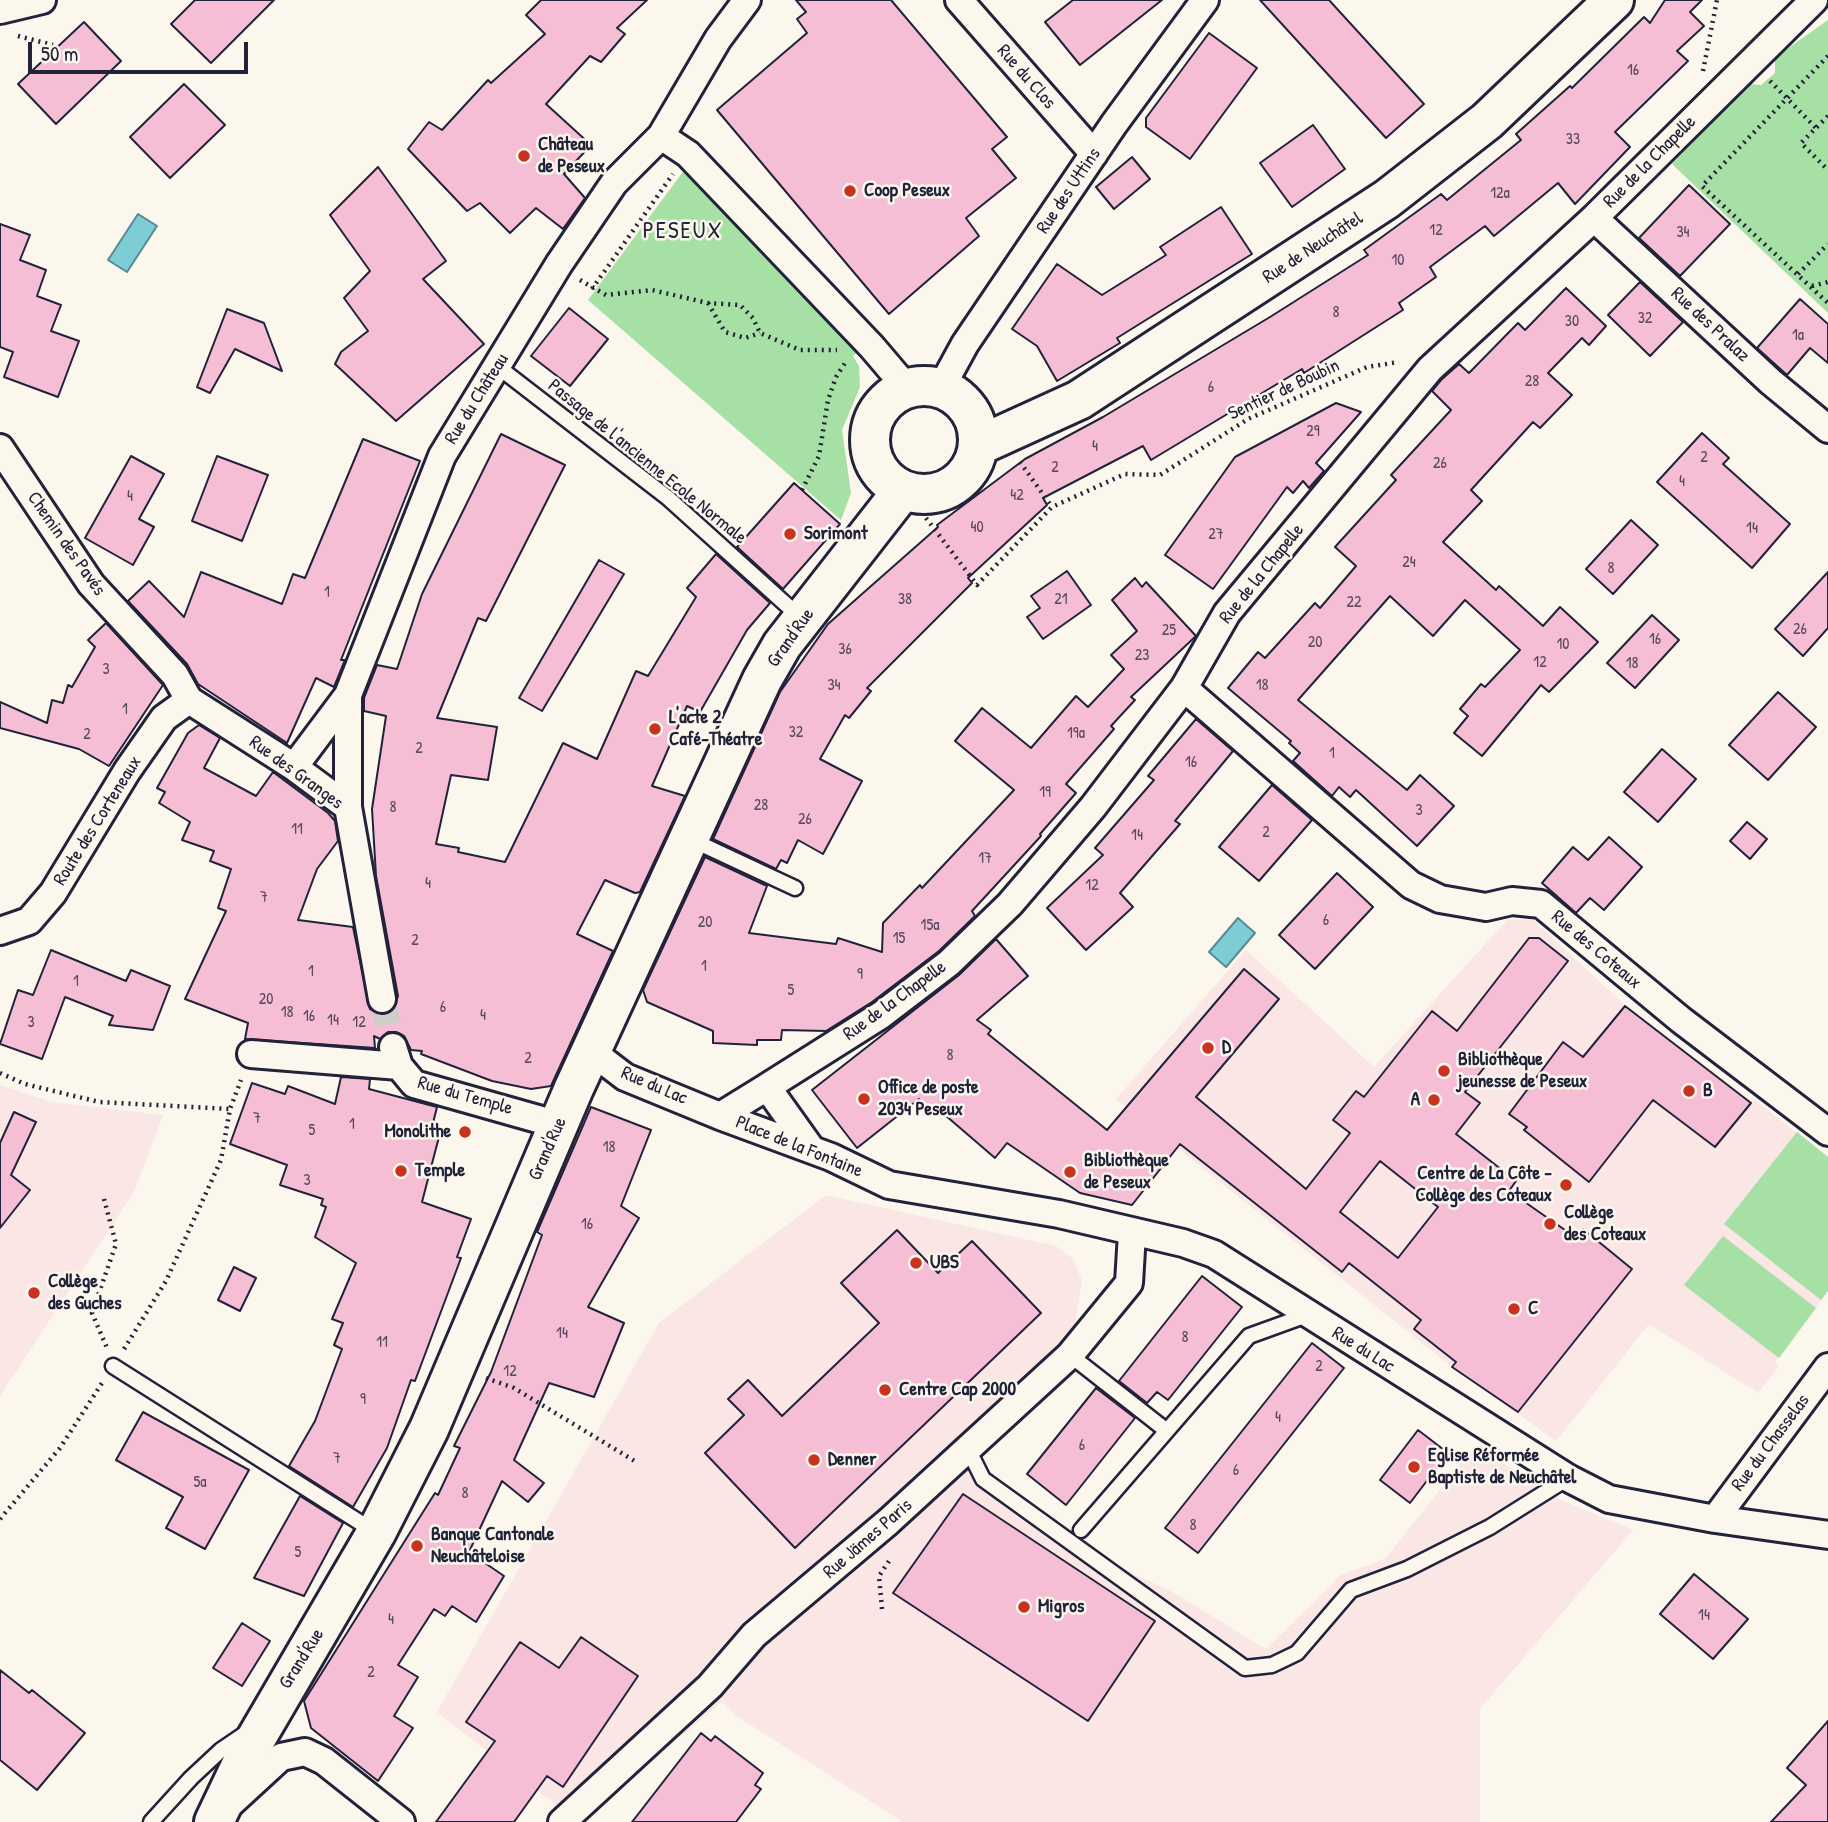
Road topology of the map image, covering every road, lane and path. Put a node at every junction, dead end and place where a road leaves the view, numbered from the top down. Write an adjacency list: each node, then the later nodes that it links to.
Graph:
1 (42, 0): 8 (street)
2 (747, 0): 17 (street, Rue du Château)
3 (958, 0): 18 (street, Rue du Clos)
4 (1205, 0): 18 (street, Rue des Uttins)
5 (1614, 0): 37 (main road, Rue de Neuchâtel)
6 (1717, 0): 14 (path)
7 (1815, 0): 12 (street, Rue de la Chapelle)
8 (0, 10)
9 (13, 35): 10 (path)
10 (53, 45)
11 (1828, 56): 13 (path)
12 (1749, 63): 13 (path); 14 (street, Rue de la Chapelle)
13 (1786, 98): 16 (path); 24 (path)
14 (1708, 103): 21 (street, Rue de la Chapelle)
15 (1828, 116): 16 (path)
16 (1816, 128): 20 (path)
17 (661, 136): 33 (street, Rue du Château); 35 (street)
18 (1094, 154): 35 (street, Rue des Uttins)
19 (677, 167): 27 (path)
20 (1828, 170)
21 (1594, 218): 34 (street, Rue de la Chapelle); 36 (street, Rue des Pralaz)
22 (1828, 244): 24 (path)
23 (571, 273): 27 (path)
24 (1798, 274): 26 (path)
25 (1828, 282): 26 (path)
26 (1811, 286): 29 (path)
27 (592, 289): 28 (path)
28 (708, 303): 30 (path); 30 (path)
29 (1828, 303)
30 (760, 333): 31 (path)
31 (841, 351)
32 (850, 352): 40 (path)
33 (497, 366): 43 (lane, Passage de l'ancienne Ecole Normale); 45 (street, Rue du Château)
34 (1430, 369): 42 (path, Sentier de Boubin); 44 (street, Rue de la Chapelle)
35 (923, 388): 37 (main road); 41 (main road)
36 (1828, 429)
37 (978, 446): 41 (main road)
38 (0, 448): 46 (street, Chemin des Pavés)
39 (1018, 461): 42 (path)
40 (802, 490)
41 (914, 504): 42 (path); 43 (main road, Grand'Rue)
42 (1052, 507)
43 (802, 618): 49 (main road, Grand'Rue)
44 (1184, 688): 56 (street, Rue de la Chapelle); 59 (street, Rue des Coteaux)
45 (348, 695): 47 (street, Rue du Château); 48 (street, Rue du Château)
46 (189, 700): 47 (street, Rue des Granges); 51 (street, Route des Corteneaux)
47 (295, 767): 48 (street, Rue des Granges)
48 (348, 807): 52 (street, Rue des Granges)
49 (689, 838): 50 (lane); 53 (main road, Grand'Rue)
50 (795, 888)
51 (0, 931)
52 (382, 999)
53 (592, 1051): 57 (street, Rue du Lac); 58 (main road, Grand'Rue)
54 (251, 1054): 58 (street, Rue du Temple)
55 (0, 1073): 66 (path)
56 (767, 1087): 57 (street, Place de la Fontaine); 60 (street)
57 (720, 1116): 60 (street, Place de la Fontaine)
58 (559, 1125): 67 (main road, Grand'Rue)
59 (1828, 1132)
60 (812, 1150): 61 (street, Place de la Fontaine)
61 (889, 1185): 63 (street, Rue du Lac)
62 (104, 1199): 66 (path)
63 (1132, 1233): 64 (street, Rue du Lac); 65 (street, Rue Jämes Paris)
64 (1307, 1315): 69 (lane); 72 (street, Rue du Lac)
65 (1070, 1354): 69 (lane); 70 (street, Rue Jämes Paris)
66 (113, 1366): 73 (path); 77 (lane)
67 (456, 1367): 71 (path); 77 (main road, Grand'Rue)
68 (1828, 1367): 74 (street, Rue du Chasselas)
69 (1167, 1431): 76 (lane)
70 (968, 1449): 72 (lane); 75 (street, Rue Jämes Paris)
71 (638, 1463)
72 (1567, 1478): 74 (street, Rue du Lac)
73 (0, 1519)
74 (1715, 1519): 78 (street, Rue du Lac)
75 (888, 1522): 79 (path); 84 (street, Rue Jämes Paris)
76 (1081, 1530)
77 (376, 1532): 80 (main road, Grand'Rue)
78 (1828, 1535)
79 (882, 1609)
80 (265, 1721): 81 (main road, Grand'Rue); 82 (lane)
81 (215, 1820): 83 (street)
82 (151, 1822)
83 (401, 1822)
84 (562, 1822)

